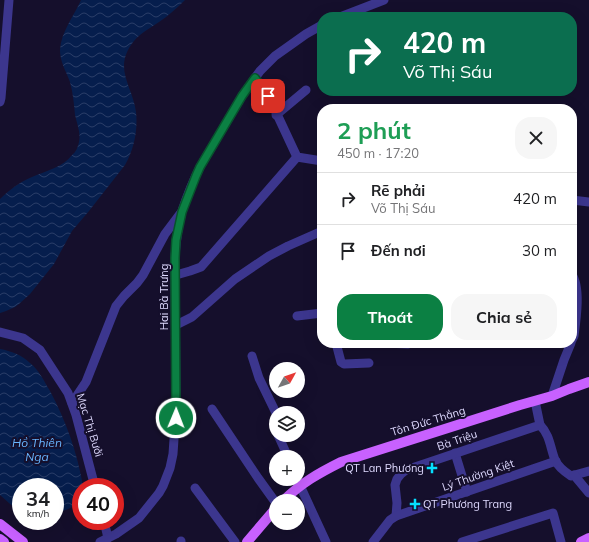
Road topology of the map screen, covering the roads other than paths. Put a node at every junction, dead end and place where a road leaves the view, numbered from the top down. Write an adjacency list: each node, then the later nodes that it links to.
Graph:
1 (9, 0): 7 (street)
2 (384, 0): 3 (street)
3 (353, 12)
4 (317, 28): 5 (street, Hai Bà Trưng)
5 (255, 78): 8 (street); 13 (street, Hai Bà Trưng)
6 (306, 90): 8 (street)
7 (0, 102)
8 (276, 114): 9 (street)
9 (297, 157): 10 (street); 15 (street)
10 (317, 160)
11 (577, 201): 12 (street)
12 (589, 202)
13 (182, 212): 15 (street, Hai Bà Trưng); 27 (street)
14 (317, 233): 18 (street)
15 (176, 275): 18 (street, Hai Bà Trưng)
16 (317, 314): 17 (street)
17 (297, 316)
18 (176, 325): 48 (street, Hai Bà Trưng)
19 (0, 332): 27 (street, Mạc Thị Bưởi)
20 (337, 348): 23 (street)
21 (569, 348): 25 (street)
22 (252, 356): 28 (street)
23 (368, 363)
24 (589, 382): 25 (main road, Tôn Đức Thắng)
25 (552, 396): 26 (main road, Tôn Đức Thắng)
26 (535, 401): 30 (street); 36 (main road, Tôn Đức Thắng)
27 (72, 403): 35 (street, Mạc Thị Bưởi)
28 (273, 406)
29 (212, 409): 42 (street)
30 (540, 424): 31 (street, Bà Triệu); 32 (street)
31 (455, 453): 40 (street); 45 (street, Bà Triệu)
32 (556, 461): 34 (street); 40 (street, Lý Thường Kiệt)
33 (589, 471): 34 (street)
34 (574, 475): 41 (street)
35 (93, 478)
36 (305, 479)
37 (296, 486): 43 (main road, Tôn Đức Thắng)
38 (301, 486): 56 (street)
39 (195, 488): 54 (street)
40 (467, 492): 45 (street, Lý Thường Kiệt)
41 (589, 493)
42 (270, 494)
43 (289, 494)
44 (269, 516): 55 (main road)
45 (396, 516): 57 (street, Lý Thường Kiệt)
46 (0, 524): 52 (main road)
47 (106, 530): 48 (street)
48 (108, 538): 53 (street, Hai Bà Trưng)
49 (589, 538): 60 (main road)
50 (0, 539): 51 (main road)
51 (4, 542)
52 (23, 542)
53 (100, 542)
54 (235, 542)
55 (247, 542)
56 (326, 542)
57 (373, 542)
58 (462, 542): 59 (street)
59 (562, 542)
60 (581, 542)

